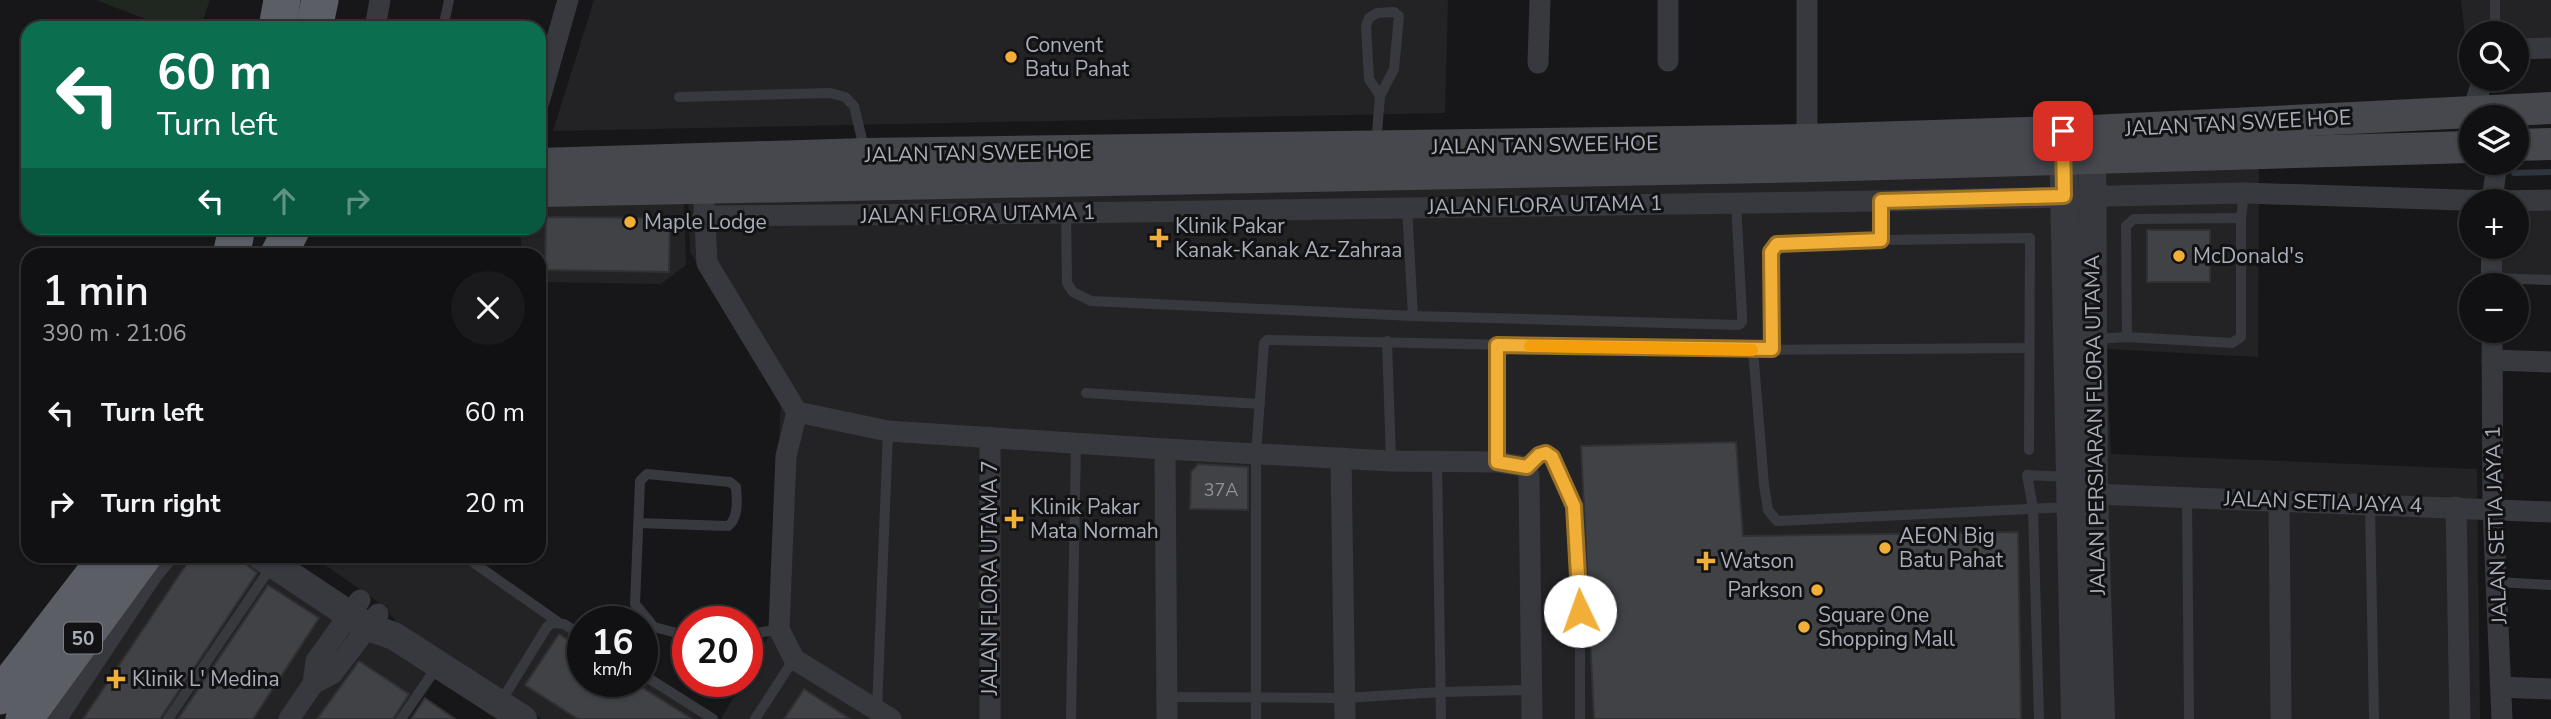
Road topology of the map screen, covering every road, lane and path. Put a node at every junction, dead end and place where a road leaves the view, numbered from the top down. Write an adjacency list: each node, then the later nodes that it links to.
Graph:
1 (282, 0): 10 (highway)
2 (320, 0): 11 (highway)
3 (380, 0): 12 (street)
4 (449, 0): 13 (lane)
5 (568, 0): 19 (street)
6 (1540, 0): 18 (street)
7 (1668, 0): 17 (street)
8 (1807, 0): 25 (street)
9 (2495, 0): 14 (lane)
10 (278, 21)
11 (316, 21)
12 (376, 21)
13 (444, 21)
14 (2495, 21)
15 (2551, 48): 16 (street)
16 (2529, 49)
17 (1668, 61)
18 (1538, 63)
19 (546, 77)
20 (1380, 96): 20 (lane); 30 (lane)
21 (679, 97): 31 (lane)
22 (2551, 108): 23 (main road, JALAN TAN SWEE HOE)
23 (2529, 109)
24 (2459, 111): 26 (main road, JALAN TAN SWEE HOE)
25 (1807, 139): 26 (main road, JALAN TAN SWEE HOE); 30 (main road, JALAN TAN SWEE HOE)
26 (2078, 144): 29 (main road, JALAN TAN SWEE HOE); 36 (street, JALAN PERSIARAN FLORA UTAMA); 37 (street, JALAN PERSIARAN FLORA UTAMA); 40 (main road, JALAN TAN SWEE HOE)
27 (2551, 144): 28 (main road)
28 (2529, 145)
29 (2459, 146)
30 (1376, 148): 31 (main road, JALAN TAN SWEE HOE)
31 (865, 154): 32 (main road, JALAN TAN SWEE HOE)
32 (546, 163)
33 (546, 191): 40 (main road, JALAN TAN SWEE HOE)
34 (2244, 192): 35 (street, JALAN FLORA UTAMA 1); 36 (street, JALAN FLORA UTAMA 1); 45 (lane)
35 (2459, 193)
36 (2093, 195): 37 (street, JALAN FLORA UTAMA 1); 51 (street, JALAN PERSIARAN FLORA UTAMA)
37 (2064, 196): 41 (street, JALAN FLORA UTAMA 1); 74 (street, JALAN PERSIARAN FLORA UTAMA)
38 (2529, 197): 39 (street, JALAN FLORA UTAMA 1)
39 (2551, 200)
40 (704, 201): 44 (street, JALAN FLORA UTAMA 1); 62 (street)
41 (1881, 201): 42 (street, JALAN FLORA UTAMA 1); 46 (lane)
42 (1736, 202): 43 (street, JALAN FLORA UTAMA 1); 49 (lane)
43 (1407, 207): 44 (street, JALAN FLORA UTAMA 1); 49 (lane)
44 (1066, 213): 49 (lane)
45 (2241, 218): 50 (lane); 50 (lane)
46 (1881, 240): 55 (lane); 56 (lane)
47 (2551, 280): 48 (lane)
48 (2529, 281)
49 (1413, 316)
50 (2127, 337): 51 (lane)
51 (2092, 339): 76 (street, JALAN PERSIARAN FLORA UTAMA)
52 (1387, 341): 54 (lane); 61 (lane); 70 (lane)
53 (2492, 343): 58 (street, JALAN SETIA JAYA 1)
54 (1497, 345): 57 (lane); 72 (lane)
55 (2029, 348): 56 (lane); 67 (lane)
56 (1772, 349): 57 (lane)
57 (1753, 350): 79 (lane)
58 (2492, 360): 59 (street); 81 (street, JALAN SETIA JAYA 1)
59 (2551, 362)
60 (1086, 393): 61 (lane)
61 (1260, 404): 68 (lane)
62 (797, 412): 63 (street); 95 (street)
63 (888, 431): 64 (street); 110 (lane)
64 (990, 437): 65 (street); 118 (street, JALAN FLORA UTAMA 7)
65 (1076, 443): 66 (street); 119 (lane)
66 (1165, 449): 68 (street); 106 (street)
67 (2029, 450)
68 (1256, 454): 69 (street); 107 (lane)
69 (1341, 458): 70 (street); 108 (street)
70 (1391, 461): 71 (street)
71 (1437, 461): 72 (street); 104 (lane)
72 (1497, 462): 73 (street)
73 (1528, 472): 103 (street); 124 (lane)
74 (2069, 477): 76 (street, JALAN PERSIARAN FLORA UTAMA); 79 (lane)
75 (2187, 496): 76 (street, JALAN SETIA JAYA 4); 77 (street, JALAN SETIA JAYA 4); 128 (lane)
76 (2082, 501): 79 (lane); 126 (street, JALAN PERSIARAN FLORA UTAMA); 127 (street, JALAN PERSIARAN FLORA UTAMA)
77 (2278, 501): 78 (street, JALAN SETIA JAYA 4); 129 (street)
78 (2370, 505): 80 (street, JALAN SETIA JAYA 4); 130 (lane)
79 (2033, 508): 125 (lane)
80 (2456, 508): 81 (street, JALAN SETIA JAYA 4); 131 (street)
81 (2493, 509): 82 (street, JALAN SETIA JAYA 4); 90 (street, JALAN SETIA JAYA 1)
82 (2551, 512)
83 (639, 523): 83 (lane); 96 (lane)
84 (103, 563): 105 (highway, 50)
85 (138, 563): 111 (highway, 50)
86 (161, 563): 112 (street)
87 (274, 563): 113 (lane)
88 (283, 563): 92 (street)
89 (474, 563): 93 (lane)
90 (2497, 582): 91 (lane); 101 (street, JALAN SETIA JAYA 1)
91 (2551, 585)
92 (370, 618): 99 (street); 114 (street)
93 (558, 622): 94 (lane); 109 (lane)
94 (567, 627)
95 (779, 629): 97 (lane); 98 (street)
96 (672, 632)
97 (763, 632)
98 (794, 659): 110 (street); 117 (lane)
99 (438, 665): 109 (street); 115 (lane)
100 (658, 684): 116 (lane)
101 (2501, 687): 102 (street); 132 (street, JALAN SETIA JAYA 1)
102 (2551, 689)
103 (1531, 690): 104 (lane); 123 (street)
104 (1440, 692): 108 (lane); 122 (lane)
105 (0, 696)
106 (1166, 697): 107 (lane); 120 (street)
107 (1255, 699): 108 (lane); 121 (lane)
108 (1345, 709)
109 (516, 715)
110 (884, 715)
111 (24, 719)
112 (57, 719)
113 (168, 719)
114 (289, 719)
115 (401, 719)
116 (713, 719)
117 (755, 719)
118 (990, 719)
119 (1071, 719)
120 (1167, 719)
121 (1256, 719)
122 (1441, 719)
123 (1532, 719)
124 (1580, 719)
125 (2039, 719)
126 (2075, 719)
127 (2101, 719)
128 (2189, 719)
129 (2281, 719)
130 (2374, 719)
131 (2460, 719)
132 (2502, 719)

